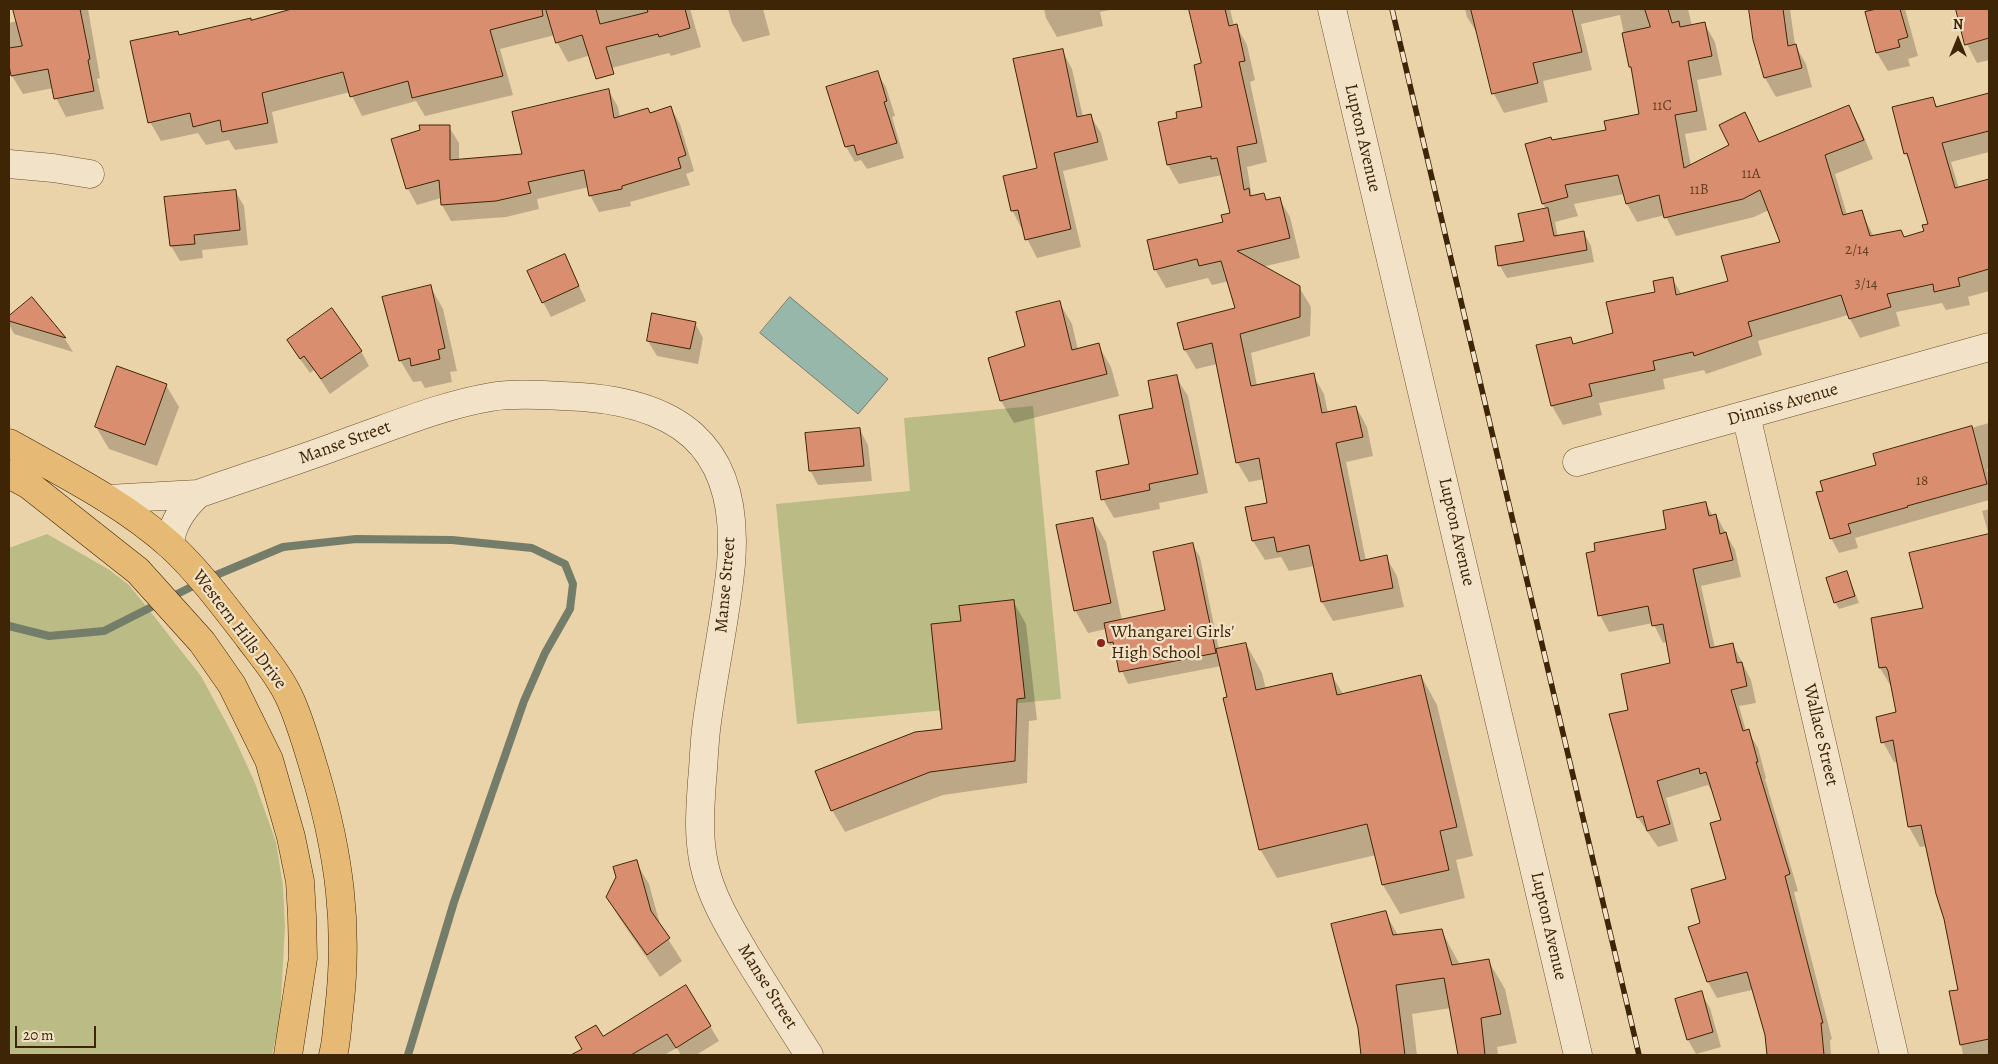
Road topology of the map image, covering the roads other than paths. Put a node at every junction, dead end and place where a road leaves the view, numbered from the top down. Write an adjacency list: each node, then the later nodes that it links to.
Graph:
1 (1332, 9): 15 (street, Lupton Avenue)
2 (9, 164): 3 (street)
3 (90, 174)
4 (1989, 347): 5 (street, Dinniss Avenue)
5 (1746, 415): 7 (street, Dinniss Avenue); 16 (street, Wallace Street)
6 (9, 444): 10 (highway, Western Hills Drive)
7 (1577, 462)
8 (9, 474): 12 (highway, Western Hills Drive)
9 (198, 494): 10 (street); 11 (street, Manse Street); 14 (street, Manse Street)
10 (108, 499): 11 (highway, Western Hills Drive)
11 (170, 545): 13 (highway, Western Hills Drive)
12 (288, 1055)
13 (333, 1055)
14 (809, 1055)
15 (1578, 1055)
16 (1894, 1055)

